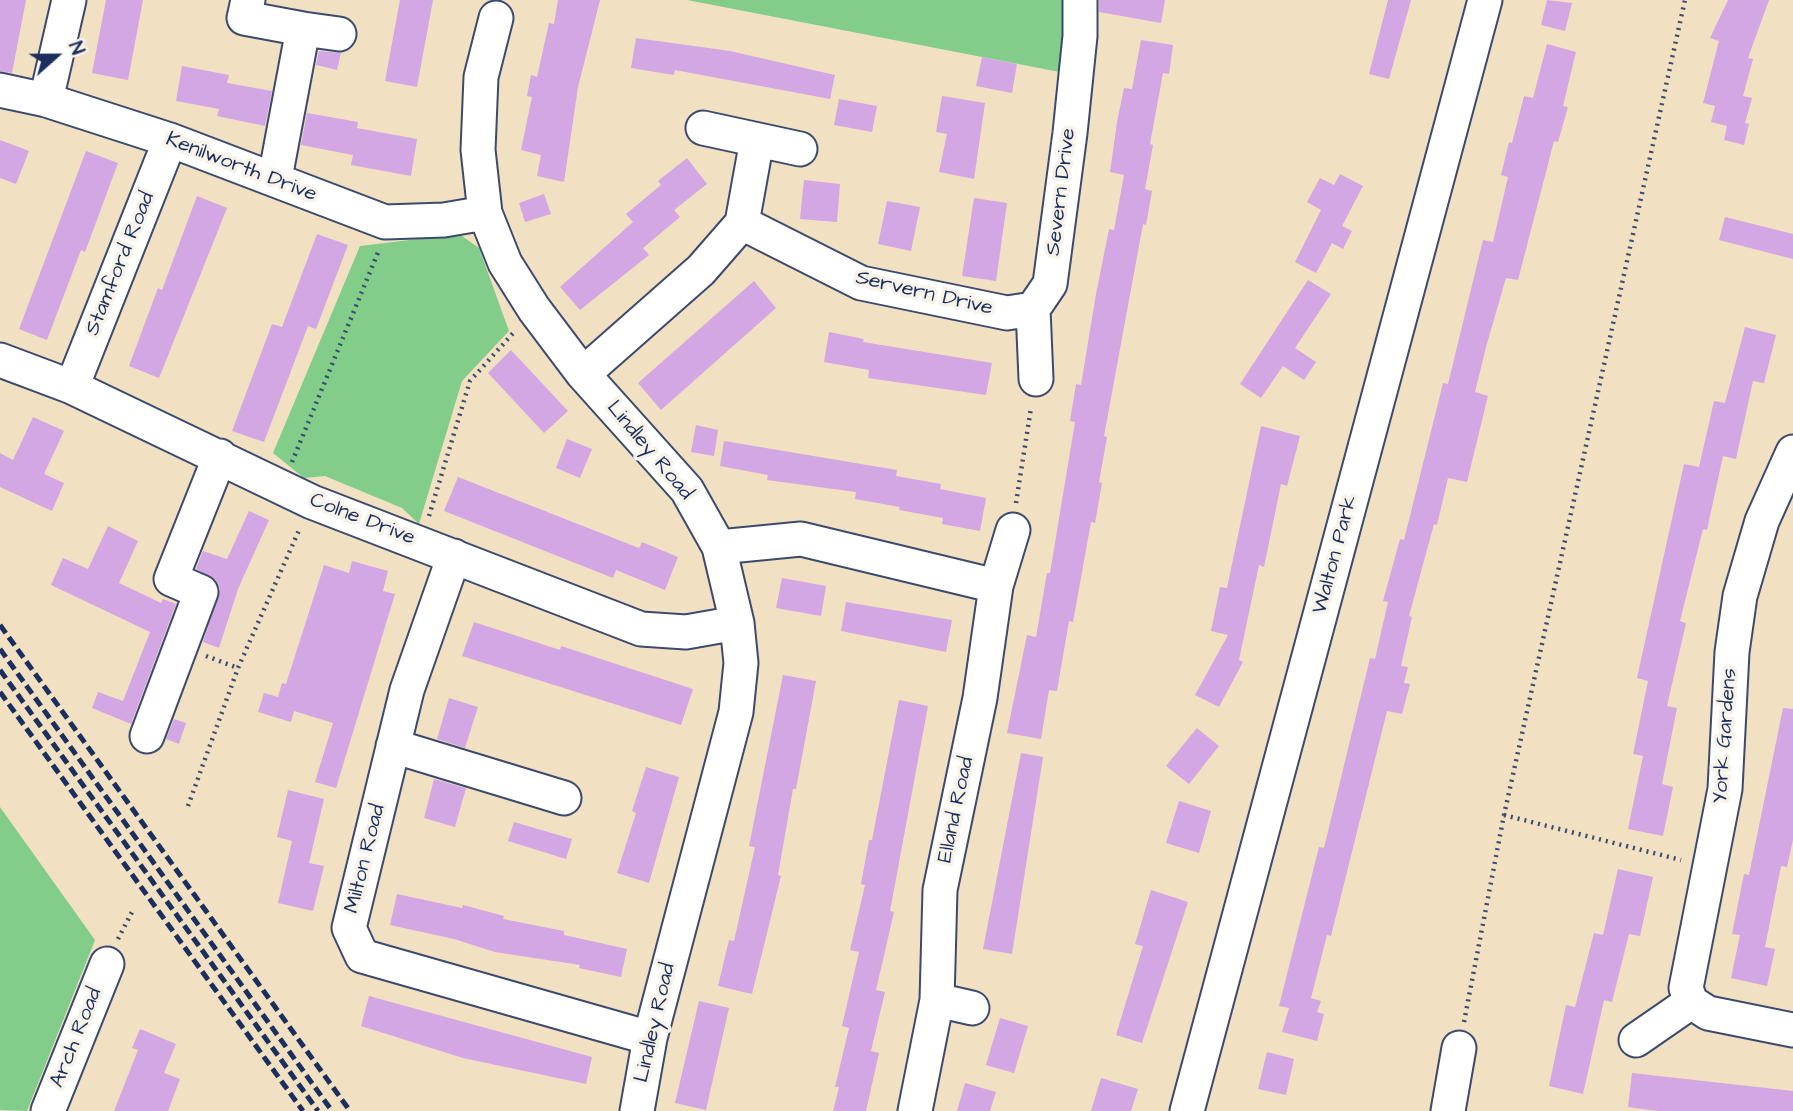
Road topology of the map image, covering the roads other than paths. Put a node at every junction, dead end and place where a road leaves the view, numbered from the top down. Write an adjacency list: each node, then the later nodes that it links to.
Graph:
1 (69, 0): 9 (street)
2 (248, 0): 6 (street)
3 (1080, 0): 17 (street, Severn Drive)
4 (1485, 0): 43 (street, Walton Park)
5 (496, 18): 15 (street, Lindley Road)
6 (303, 29): 7 (street); 14 (street)
7 (339, 34)
8 (0, 90): 9 (street, Kenilworth Drive)
9 (46, 100): 11 (street, Kenilworth Drive)
10 (703, 128): 12 (street)
11 (170, 140): 14 (street, Kenilworth Drive); 21 (street, Stamford Road)
12 (757, 140): 13 (street); 16 (street)
13 (800, 149)
14 (275, 178): 15 (street, Kenilworth Drive)
15 (485, 213): 19 (street, Lindley Road)
16 (742, 223): 17 (street, Servern Drive); 19 (street)
17 (1034, 309): 20 (street)
18 (0, 359): 21 (street, Colne Drive)
19 (583, 374): 25 (street, Lindley Road)
20 (1036, 379)
21 (72, 387): 23 (street, Colne Drive)
22 (1793, 452): 34 (street, York Gardens)
23 (220, 456): 26 (street, Colne Drive); 29 (street)
24 (1013, 530): 27 (street, Elland Road)
25 (719, 547): 27 (street); 28 (street, Lindley Road)
26 (454, 556): 28 (street, Colne Drive); 30 (street, Milton Road)
27 (996, 586): 33 (street, Elland Road)
28 (737, 623): 37 (street, Lindley Road)
29 (147, 736)
30 (393, 746): 31 (street); 37 (street, Milton Road)
31 (564, 798)
32 (107, 964): 40 (street, Arch Road)
33 (937, 1000): 35 (street); 42 (street, Elland Road)
34 (1691, 1002): 36 (street); 38 (street)
35 (972, 1008)
36 (1793, 1030)
37 (650, 1038): 41 (street, Lindley Road)
38 (1636, 1040)
39 (1459, 1048): 44 (street)
40 (48, 1111)
41 (637, 1111)
42 (915, 1111)
43 (1187, 1111)
44 (1448, 1111)

